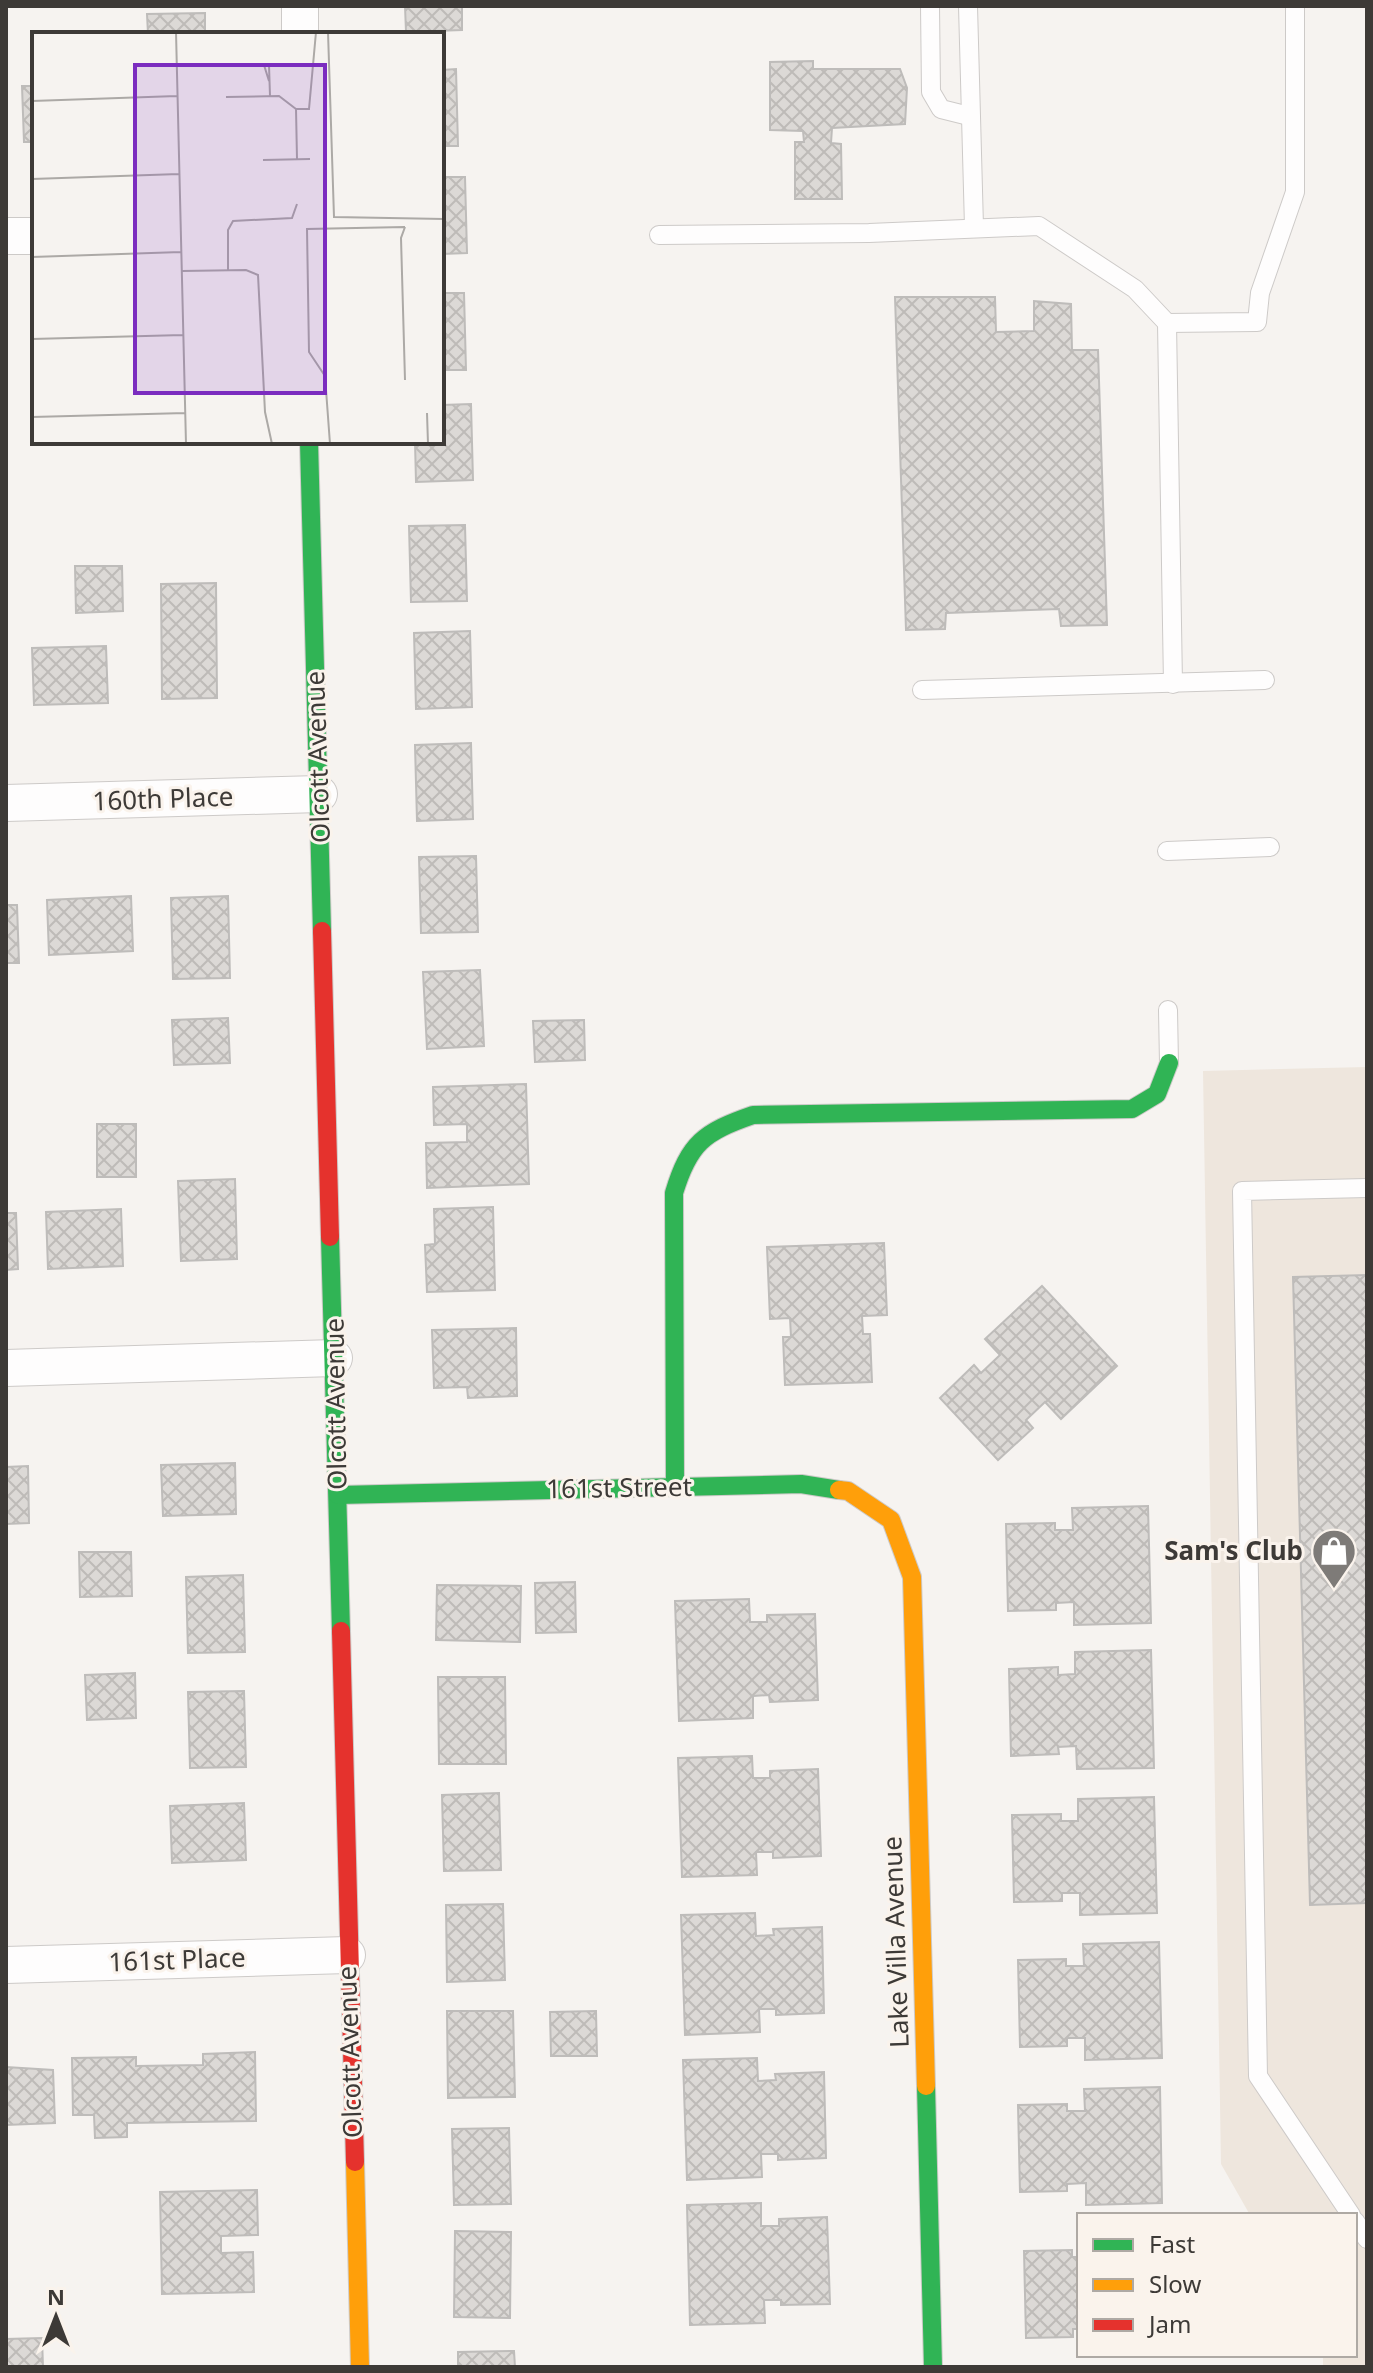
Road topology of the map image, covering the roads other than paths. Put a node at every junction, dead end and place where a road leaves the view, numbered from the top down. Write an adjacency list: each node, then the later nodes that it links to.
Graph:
1 (300, 6): 5 (street)
2 (930, 6): 6 (lane)
3 (968, 6): 6 (lane)
4 (1295, 6): 11 (lane)
5 (300, 32)
6 (969, 116): 7 (lane)
7 (974, 227): 8 (lane); 11 (lane)
8 (659, 235)
9 (6, 236): 10 (street)
10 (32, 236)
11 (1167, 323): 14 (lane)
12 (309, 444): 16 (street, Olcott Avenue)
13 (1265, 680): 14 (lane)
14 (1173, 684): 15 (lane)
15 (922, 690)
16 (319, 794): 17 (street, 160th Place); 23 (street, Olcott Avenue)
17 (6, 803)
18 (1270, 847): 19 (lane)
19 (1167, 851)
20 (1168, 1010): 21 (lane)
21 (1169, 1063): 25 (street)
22 (1367, 1188): 30 (lane)
23 (334, 1358): 24 (street); 26 (street, Olcott Avenue)
24 (6, 1368)
25 (675, 1487): 26 (street, 161st Street); 27 (street, 161st Street)
26 (338, 1495): 28 (street, Olcott Avenue)
27 (891, 1520): 32 (street, Lake Villa Avenue)
28 (347, 1955): 29 (street, 161st Place); 31 (street, Olcott Avenue)
29 (6, 1965)
30 (1350, 2213)
31 (360, 2367)
32 (933, 2367)

